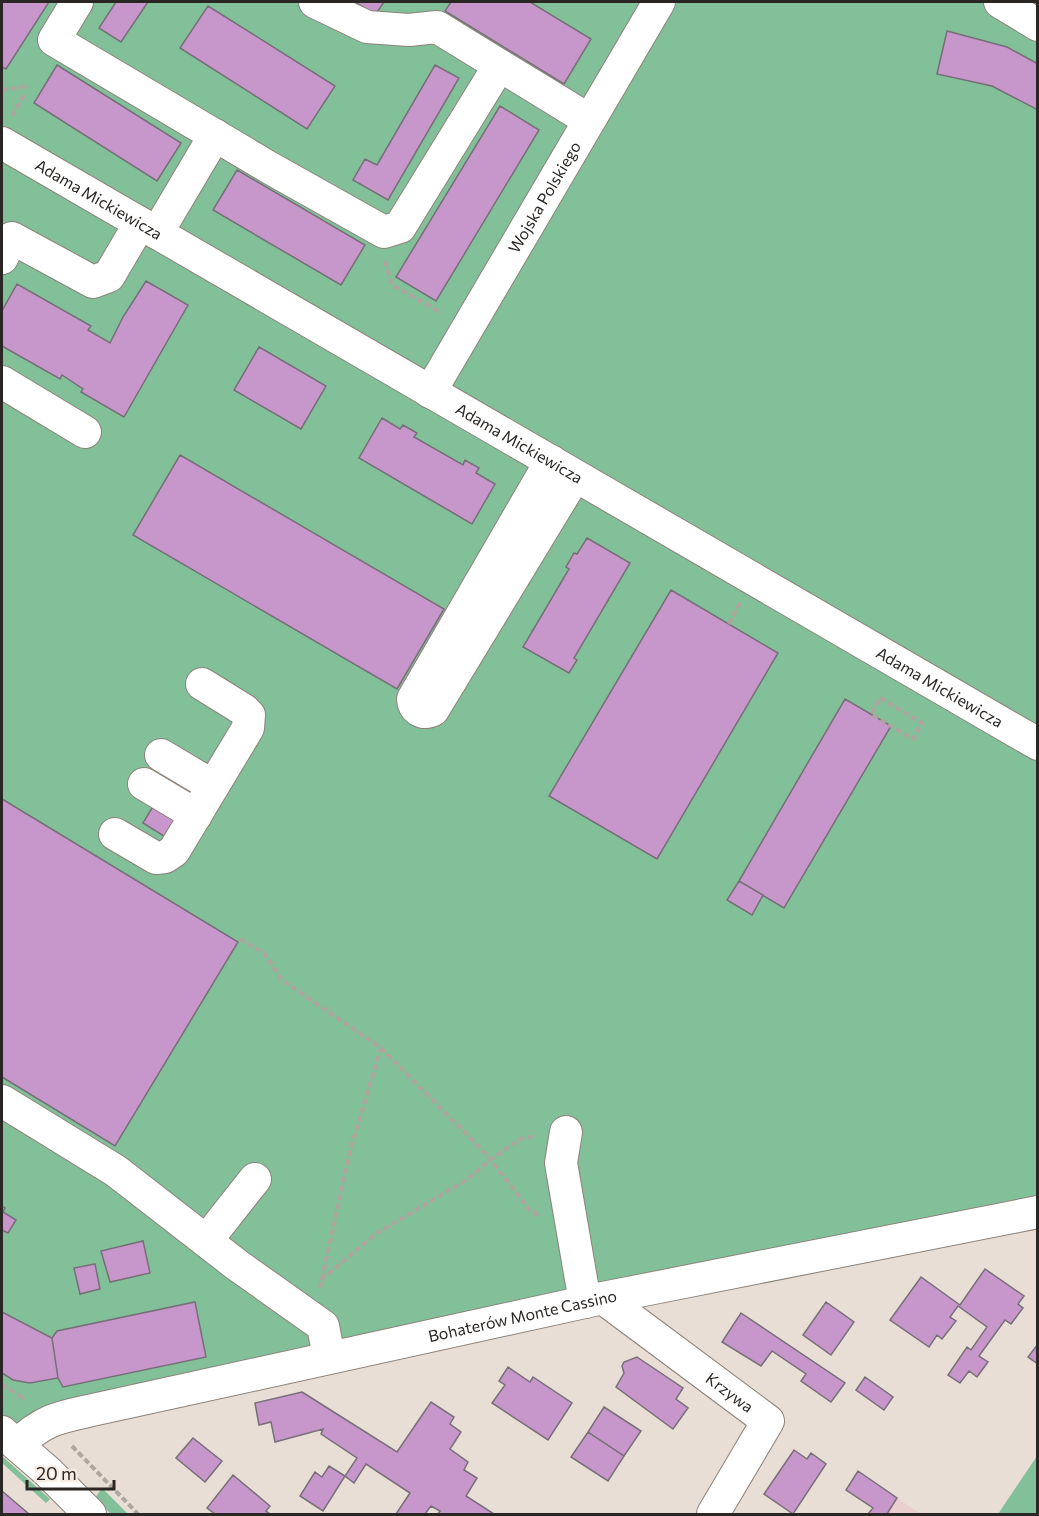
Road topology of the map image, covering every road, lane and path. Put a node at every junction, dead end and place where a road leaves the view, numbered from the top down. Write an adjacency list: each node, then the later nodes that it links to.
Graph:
1 (77, 2): 12 (street)
2 (315, 2): 6 (street)
3 (999, 2): 5 (street)
4 (654, 3): 10 (street, Wojska Polskiego)
5 (1038, 25)
6 (499, 66): 10 (street); 14 (street)
7 (30, 86): 8 (path)
8 (2, 90)
9 (25, 94): 11 (path)
10 (589, 120): 18 (street, Wojska Polskiego)
11 (5, 133): 13 (street, Adama Mickiewicza)
12 (215, 135): 13 (street); 14 (street)
13 (148, 228): 15 (street); 18 (street, Adama Mickiewicza)
14 (384, 232): 16 (path)
15 (2, 258)
16 (446, 315)
17 (2, 382): 19 (street)
18 (430, 392): 20 (street, Adama Mickiewicza)
19 (85, 432)
20 (563, 468): 20 (street); 25 (street, Adama Mickiewicza)
21 (735, 612): 22 (path)
22 (729, 624)
23 (202, 684): 27 (street)
24 (922, 723): 24 (path)
25 (1038, 744)
26 (161, 755): 27 (street)
27 (213, 786): 29 (street)
28 (138, 794): 29 (street)
29 (190, 824): 30 (street)
30 (115, 834)
31 (240, 939): 32 (path)
32 (381, 1048): 35 (path); 40 (path)
33 (2, 1101): 38 (street)
34 (566, 1132): 35 (path); 39 (street)
35 (490, 1160): 39 (path); 40 (path)
36 (255, 1179): 38 (street)
37 (1038, 1212): 41 (street, Bohaterów Monte Cassino)
38 (206, 1241): 42 (street)
39 (575, 1244): 41 (street)
40 (321, 1280): 42 (path)
41 (594, 1300): 43 (street, Bohaterów Monte Cassino); 50 (street, Krzywa)
42 (313, 1318): 43 (street)
43 (329, 1357): 46 (street, Bohaterów Monte Cassino)
44 (2, 1385): 45 (path)
45 (19, 1395)
46 (9, 1439): 48 (street)
47 (88, 1462): 49 (path)
48 (90, 1515)
49 (138, 1515)
50 (713, 1515)

